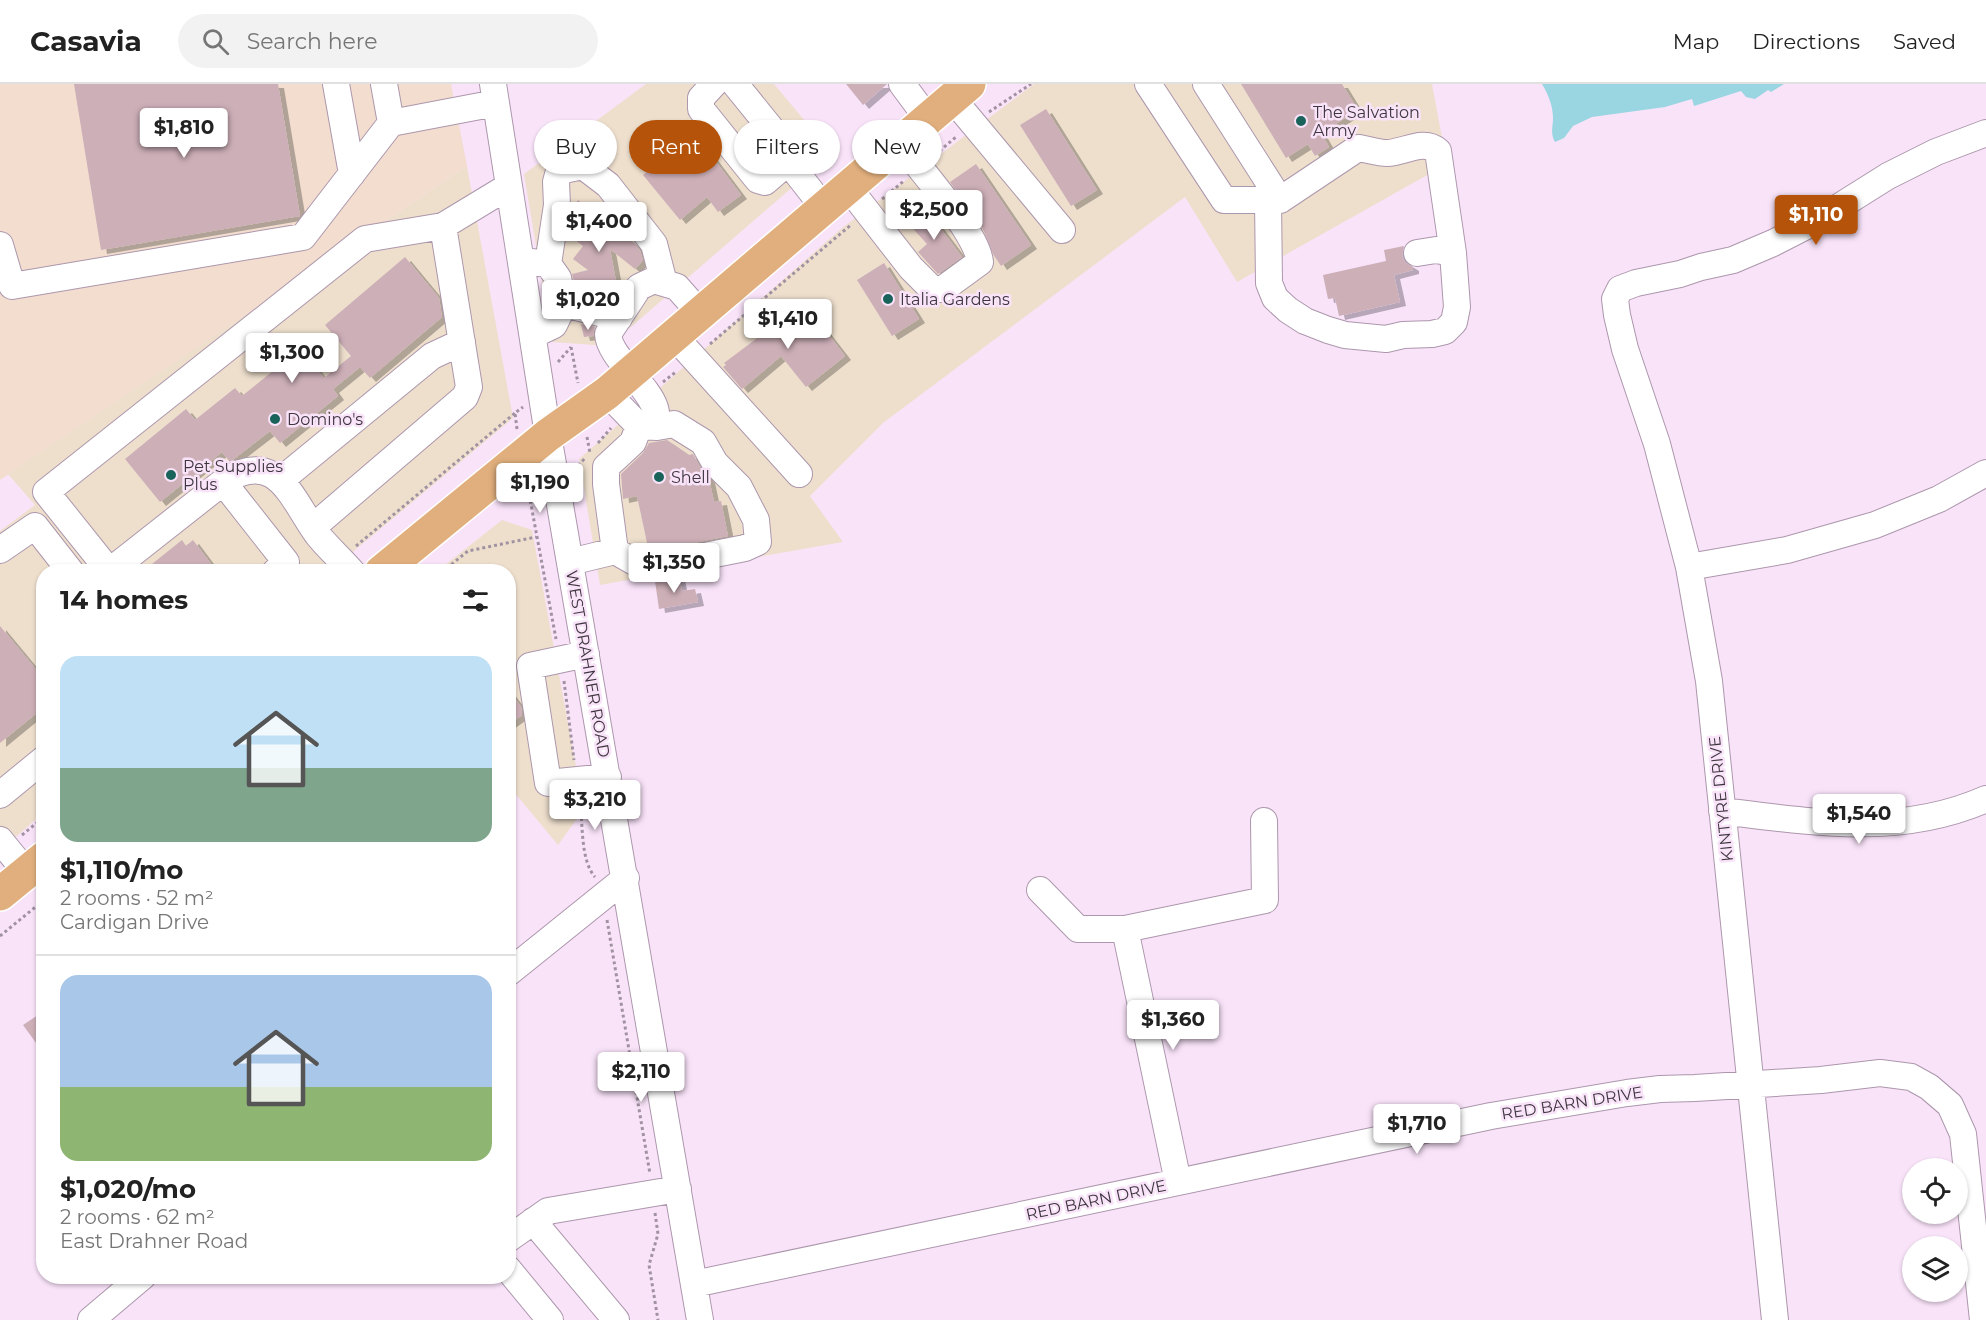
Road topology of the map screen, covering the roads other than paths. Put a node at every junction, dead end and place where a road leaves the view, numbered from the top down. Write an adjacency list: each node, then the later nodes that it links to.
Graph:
1 (336, 84): 15 (street)
2 (384, 84): 12 (street)
3 (714, 84): 14 (street)
4 (735, 84): 10 (street)
5 (902, 84): 9 (street)
6 (1148, 84): 22 (street)
7 (1206, 84): 22 (street)
8 (495, 93): 12 (street); 21 (street, WEST DRAHNER ROAD)
9 (950, 100): 11 (main road); 25 (street)
10 (765, 120)
11 (936, 120)
12 (391, 123): 15 (street)
13 (1986, 133): 55 (street, KINTYRE DRIVE)
14 (734, 151)
15 (352, 174): 26 (street)
16 (753, 174): 17 (street)
17 (775, 174)
18 (805, 174): 23 (street)
19 (885, 174): 23 (main road)
20 (924, 174): 23 (street)
21 (509, 186): 24 (street); 29 (street, WEST DRAHNER ROAD)
22 (1274, 200): 28 (street); 28 (street)
23 (846, 202): 33 (main road)
24 (442, 226): 36 (street); 50 (street)
25 (1062, 230)
26 (0, 245)
27 (1417, 253): 28 (street)
28 (1453, 253)
29 (521, 261): 30 (street); 35 (street, WEST DRAHNER ROAD)
30 (548, 264): 31 (street); 32 (street)
31 (664, 283): 33 (street); 34 (street)
32 (564, 304): 34 (street); 35 (street)
33 (700, 313): 37 (main road)
34 (619, 318): 38 (street)
35 (533, 335): 40 (street, WEST DRAHNER ROAD)
36 (462, 342): 43 (street); 45 (street)
37 (683, 347): 38 (main road); 42 (street)
38 (639, 383): 39 (main road); 39 (street)
39 (632, 415): 40 (main road); 47 (street); 47 (street)
40 (533, 433): 48 (street, WEST DRAHNER ROAD); 54 (main road)
41 (1986, 473): 55 (street)
42 (799, 474)
43 (281, 480): 44 (street); 45 (street)
44 (223, 482): 51 (street); 52 (street)
45 (313, 527): 53 (street)
46 (0, 550): 49 (street)
47 (615, 551): 48 (street)
48 (570, 562): 56 (street, WEST DRAHNER ROAD)
49 (65, 564)
50 (104, 564)
51 (119, 564)
52 (284, 564)
53 (345, 564)
54 (390, 564)
55 (1689, 567): 61 (street, KINTYRE DRIVE)
56 (586, 654): 58 (street, WEST DRAHNER ROAD); 58 (street)
57 (36, 766): 59 (street)
58 (608, 777): 65 (street, WEST DRAHNER ROAD)
59 (0, 795)
60 (1986, 799): 61 (street)
61 (1722, 811): 70 (street, KINTYRE DRIVE)
62 (1264, 821): 68 (street)
63 (0, 840): 64 (street)
64 (35, 865): 67 (main road)
65 (626, 878): 69 (street); 72 (street, WEST DRAHNER ROAD)
66 (1041, 890): 68 (street)
67 (0, 894)
68 (1125, 929): 71 (street)
69 (516, 967)
70 (1750, 1083): 71 (street, RED BARN DRIVE); 75 (street, RED BARN DRIVE); 83 (street, KINTYRE DRIVE)
71 (1178, 1182): 78 (street, RED BARN DRIVE)
72 (678, 1189): 73 (street); 78 (street, WEST DRAHNER ROAD)
73 (533, 1221): 74 (street); 81 (street)
74 (516, 1233)
75 (1981, 1240): 84 (street, RED BARN DRIVE)
76 (516, 1279): 80 (street)
77 (134, 1284): 79 (street)
78 (694, 1284): 82 (street, WEST DRAHNER ROAD)
79 (91, 1320)
80 (550, 1320)
81 (616, 1320)
82 (700, 1320)
83 (1775, 1320)
84 (1983, 1320)

